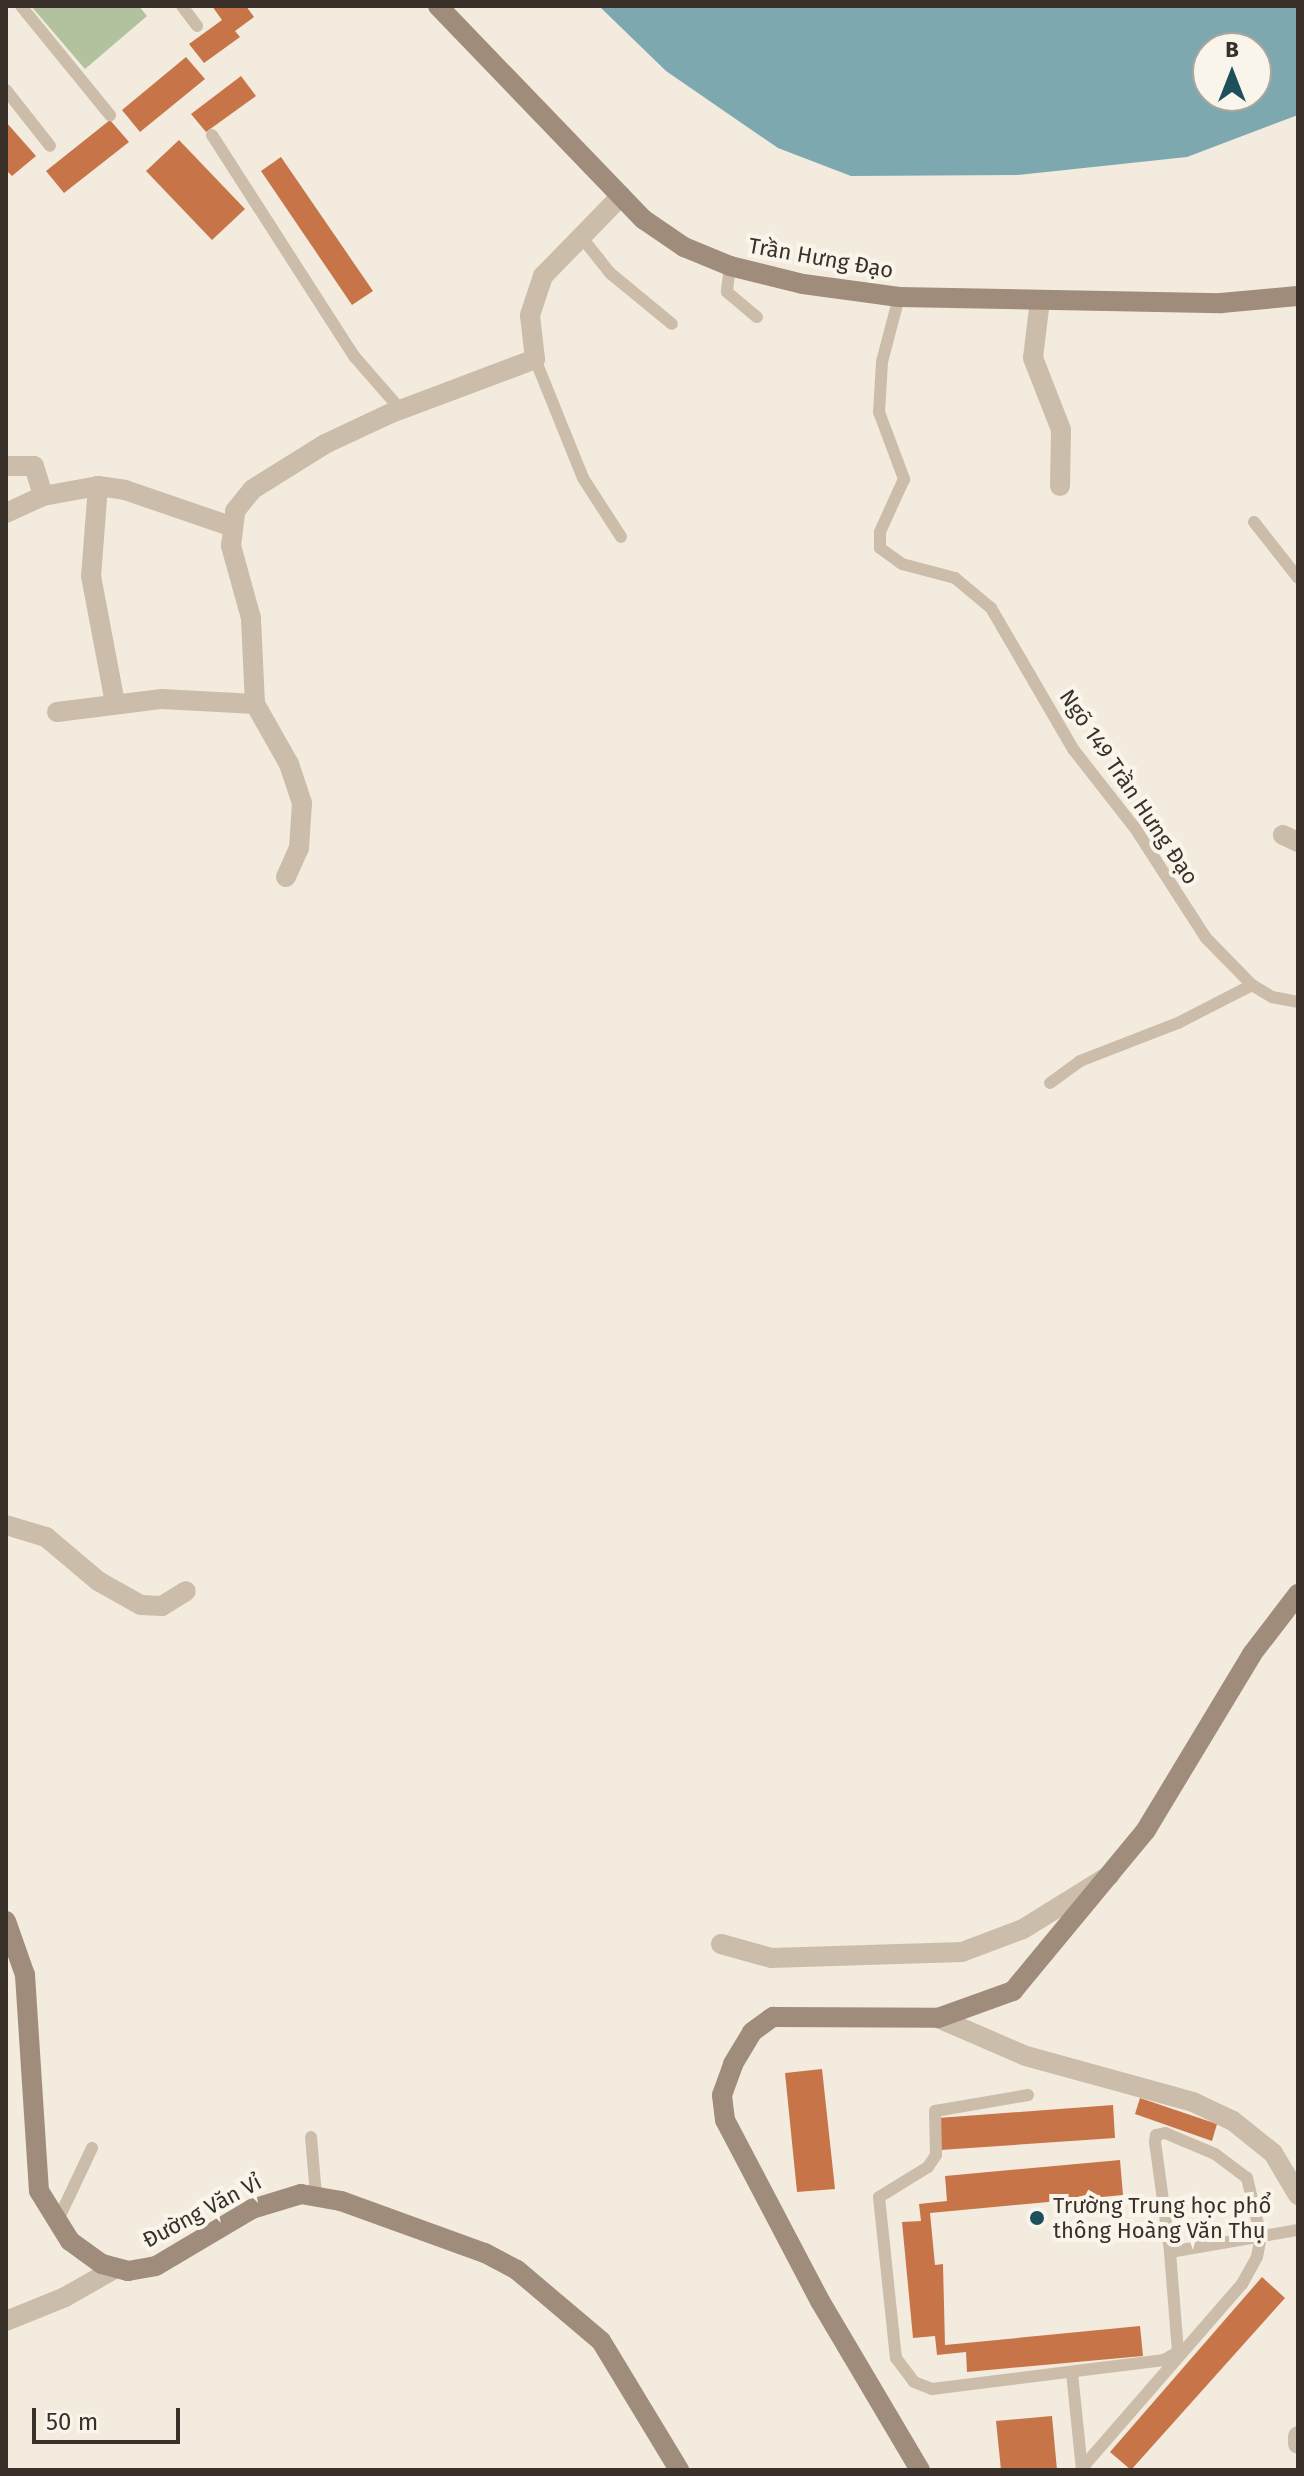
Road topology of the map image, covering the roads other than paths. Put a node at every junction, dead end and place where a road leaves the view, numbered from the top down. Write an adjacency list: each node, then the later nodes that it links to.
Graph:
1 (21, 6): 6 (lane)
2 (182, 6): 4 (lane)
3 (438, 6): 9 (street, Trần Hưng Đạo)
4 (197, 26)
5 (6, 90): 8 (lane)
6 (110, 115)
7 (212, 135): 18 (lane)
8 (50, 146)
9 (621, 196): 10 (street); 11 (street, Trần Hưng Đạo)
10 (579, 234): 16 (lane); 17 (street)
11 (730, 266): 13 (street, Trần Hưng Đạo); 15 (lane)
12 (1298, 296): 14 (street, Trần Hưng Đạo)
13 (899, 297): 14 (street, Trần Hưng Đạo); 32 (lane, Ngõ 149 Trần Hưng Đạo)
14 (1040, 300): 21 (street)
15 (757, 317)
16 (672, 324)
17 (535, 359): 18 (street); 26 (lane)
18 (401, 410): 25 (street)
19 (6, 466): 22 (street)
20 (98, 486): 22 (street); 25 (street); 28 (street)
21 (1060, 486)
22 (43, 496): 23 (street)
23 (6, 513)
24 (1254, 522): 27 (lane)
25 (230, 526): 29 (street)
26 (621, 537)
27 (1298, 578)
28 (115, 703): 29 (street); 30 (street)
29 (255, 704): 31 (street)
30 (57, 712)
31 (286, 877)
32 (1252, 985): 33 (lane, Ngõ 149 Trần Hưng Đạo); 34 (lane)
33 (1298, 1002)
34 (1050, 1083)
35 (6, 1525): 36 (street)
36 (186, 1591)
37 (1298, 1594): 38 (street)
38 (1110, 1875): 40 (street); 41 (street)
39 (6, 1921): 47 (street)
40 (721, 1944)
41 (938, 2018): 46 (street); 59 (street)
42 (1028, 2095): 54 (lane)
43 (311, 2137): 45 (lane)
44 (92, 2148): 47 (lane)
45 (316, 2195): 51 (street, Đường Văn Vỉ); 58 (street, Đường Văn Vỉ)
46 (1298, 2195)
47 (57, 2222): 51 (street)
48 (1298, 2230): 49 (lane)
49 (1261, 2237): 50 (lane); 50 (lane); 53 (lane)
50 (1170, 2252): 53 (lane)
51 (116, 2268): 52 (street)
52 (6, 2321)
53 (1178, 2352): 54 (lane); 57 (lane)
54 (1072, 2373): 57 (lane)
55 (1298, 2436): 56 (street)
56 (1298, 2444)
57 (1082, 2469)
58 (679, 2470)
59 (920, 2470)

